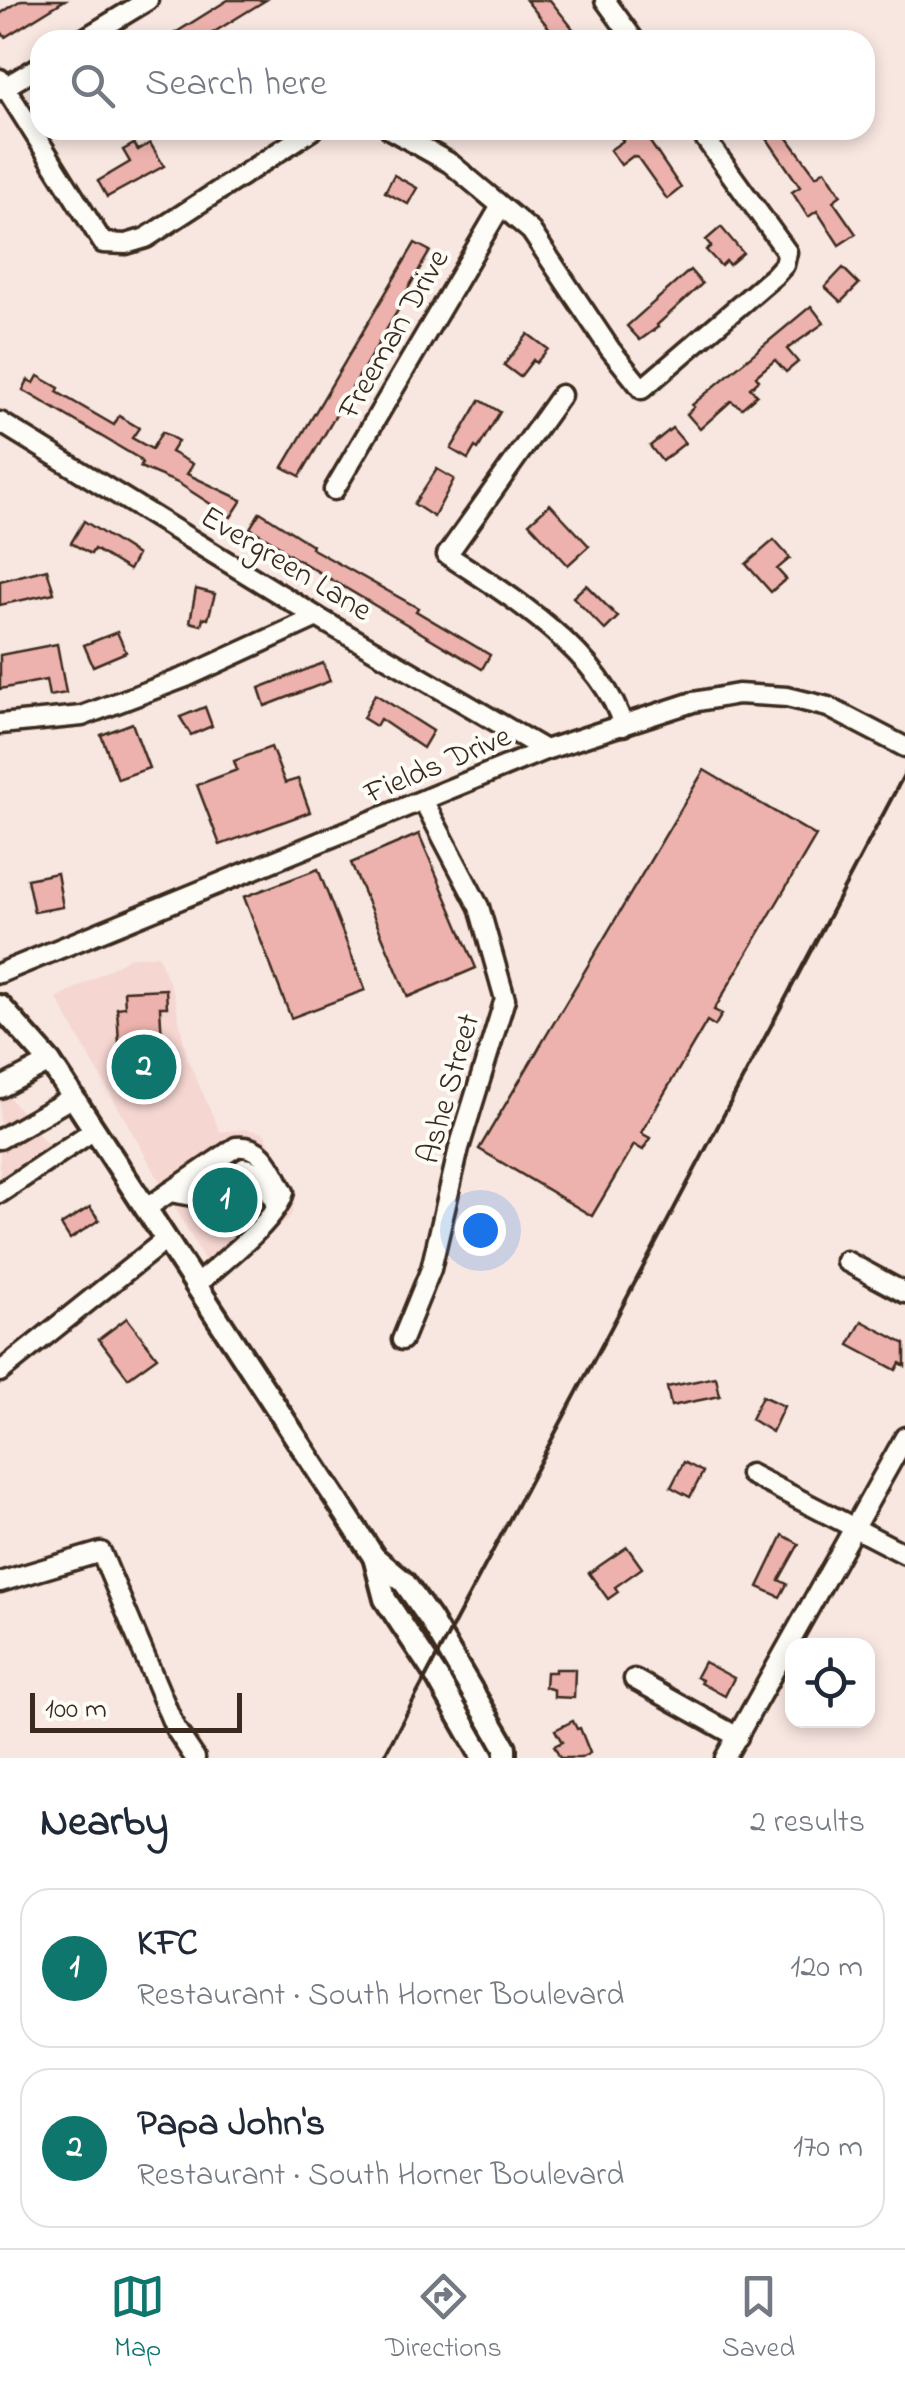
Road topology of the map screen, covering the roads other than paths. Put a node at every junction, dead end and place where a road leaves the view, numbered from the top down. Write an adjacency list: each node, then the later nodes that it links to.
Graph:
1 (148, 0): 3 (street)
2 (605, 0): 4 (street)
3 (98, 30)
4 (627, 30)
5 (30, 71): 6 (street)
6 (2, 85): 7 (street)
7 (30, 130)
8 (37, 140): 9 (street)
9 (297, 140)
10 (409, 140): 12 (street)
11 (706, 140): 12 (street)
12 (501, 206): 15 (street, Freeman Drive)
13 (561, 396): 18 (street)
14 (0, 422): 16 (street, Evergreen Lane)
15 (334, 490)
16 (317, 617): 17 (street); 20 (street, Evergreen Lane)
17 (0, 724)
18 (623, 726): 19 (street, Fields Drive); 20 (street, Fields Drive)
19 (905, 747)
20 (545, 750): 21 (street, Fields Drive)
21 (424, 802): 22 (street, Fields Drive); 35 (street, Ashe Street)
22 (0, 973)
23 (0, 1006): 24 (main road)
24 (50, 1062): 25 (street); 26 (main road)
25 (0, 1088)
26 (72, 1097): 27 (main road); 28 (street)
27 (94, 1130): 29 (street); 30 (main road)
28 (0, 1139)
29 (0, 1194)
30 (145, 1208): 31 (main road); 33 (street)
31 (165, 1240): 33 (main road); 36 (street)
32 (846, 1262): 34 (street)
33 (195, 1286): 41 (main road)
34 (905, 1293)
35 (402, 1340)
36 (0, 1372)
37 (905, 1437): 39 (street)
38 (750, 1474): 39 (street)
39 (856, 1529): 40 (street); 44 (street)
40 (905, 1554)
41 (374, 1556): 46 (main road); 47 (main road)
42 (0, 1582): 45 (street)
43 (634, 1679): 44 (street)
44 (738, 1737): 48 (street)
45 (195, 1758)
46 (483, 1758)
47 (506, 1758)
48 (724, 1758)

